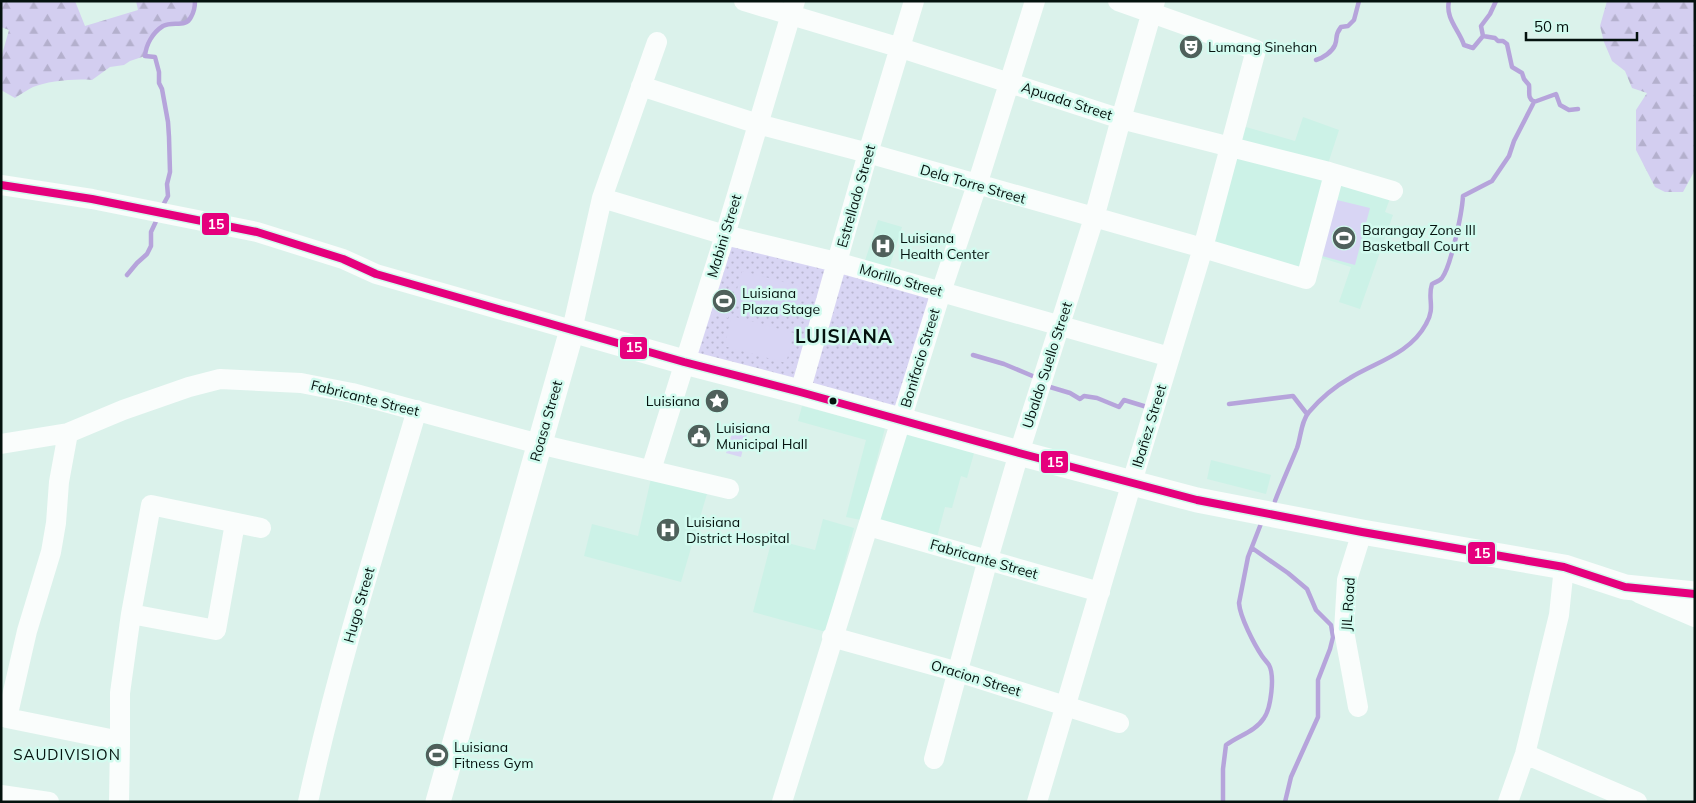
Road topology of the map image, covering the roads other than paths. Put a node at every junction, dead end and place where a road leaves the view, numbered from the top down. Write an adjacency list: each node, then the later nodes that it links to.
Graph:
1 (744, 1): 6 (street, Apuada Street)
2 (914, 1): 8 (street, Estrellado Street)
3 (1035, 1): 9 (street, Bonifacio Street)
4 (1118, 1): 5 (street)
5 (1153, 7): 11 (street, Ubaldo Suello Street); 13 (street, Ibañez Street)
6 (793, 8): 8 (street, Apuada Street); 12 (street, Mabini Street)
7 (657, 42): 10 (street, Roasa Street)
8 (901, 48): 9 (street, Apuada Street); 14 (street, Estrellado Street)
9 (1009, 83): 11 (street, Apuada Street); 16 (street, Bonifacio Street)
10 (641, 86): 12 (street, Dela Torre Street); 19 (street, Roasa Street)
11 (1120, 119): 13 (street, Apuada Street); 20 (street, Ubaldo Suello Street)
12 (758, 124): 14 (street, Dela Torre Street); 21 (street, Mabini Street)
13 (1229, 147): 15 (street, Apuada Street); 22 (street, Ibañez Street)
14 (868, 153): 16 (street, Dela Torre Street); 23 (street, Estrellado Street)
15 (1334, 174): 18 (street, Apuada Street); 22 (street, Dela Torre Street)
16 (977, 185): 20 (street, Dela Torre Street); 24 (street, Bonifacio Street)
17 (1, 186): 26 (street)
18 (1393, 192)
19 (602, 198): 21 (street, Morillo Street); 26 (street, Roasa Street)
20 (1094, 218): 22 (street, Dela Torre Street); 25 (street, Ubaldo Suello Street)
21 (725, 235): 23 (street, Morillo Street); 28 (street, Mabini Street)
22 (1203, 248): 27 (street, Ibañez Street)
23 (836, 262): 24 (street, Morillo Street); 29 (street, Estrellado Street)
24 (941, 292): 25 (street, Morillo Street); 31 (street, Bonifacio Street)
25 (1060, 326): 27 (street, Morillo Street); 35 (street, Ubaldo Suello Street)
26 (572, 330): 28 (main road); 34 (main road, Roasa Street)
27 (1170, 357): 37 (street, Ibañez Street)
28 (684, 362): 29 (main road); 36 (street, Mabini Street)
29 (800, 392): 31 (main road)
30 (417, 410): 32 (street, Fabricante Street); 34 (street, Fabricante Street); 62 (street, Hugo Street)
31 (901, 420): 35 (main road); 40 (street, Bonifacio Street)
32 (68, 433): 33 (street, Fabricante Street); 55 (street)
33 (1, 444)
34 (539, 444): 36 (street, Fabricante Street); 63 (main road, Roasa Street)
35 (1019, 453): 37 (main road); 43 (street, Ubaldo Suello Street)
36 (651, 470): 38 (street, Fabricante Street)
37 (1132, 482): 42 (main road); 46 (street, Ibañez Street)
38 (729, 489)
39 (235, 523): 41 (street); 48 (street); 48 (street)
40 (868, 526): 43 (street, Fabricante Street); 50 (street, Bonifacio Street)
41 (261, 528)
42 (1362, 532): 44 (main road); 53 (street, JIL Road)
43 (988, 559): 46 (street, Fabricante Street); 51 (street, Ubaldo Suello Street)
44 (1564, 567): 45 (main road); 56 (street)
45 (1626, 587): 47 (main road); 49 (street)
46 (1100, 592): 52 (street, Ibañez Street)
47 (1695, 594)
48 (131, 614): 55 (street)
49 (1695, 617)
50 (832, 638): 51 (street, Oracion Street); 64 (street, Bonifacio Street)
51 (958, 672): 52 (street, Oracion Street); 57 (street, Ubaldo Suello Street)
52 (1066, 706): 54 (street, Oracion Street); 65 (street, Ibañez Street)
53 (1358, 707)
54 (1119, 723)
55 (120, 741): 61 (street)
56 (1525, 754): 59 (street); 66 (street)
57 (934, 759)
58 (1, 794): 60 (street)
59 (1614, 797): 67 (street)
60 (49, 802)
61 (119, 802)
62 (308, 802)
63 (438, 802)
64 (782, 802)
65 (1037, 802)
66 (1508, 802)
67 (1637, 802)

